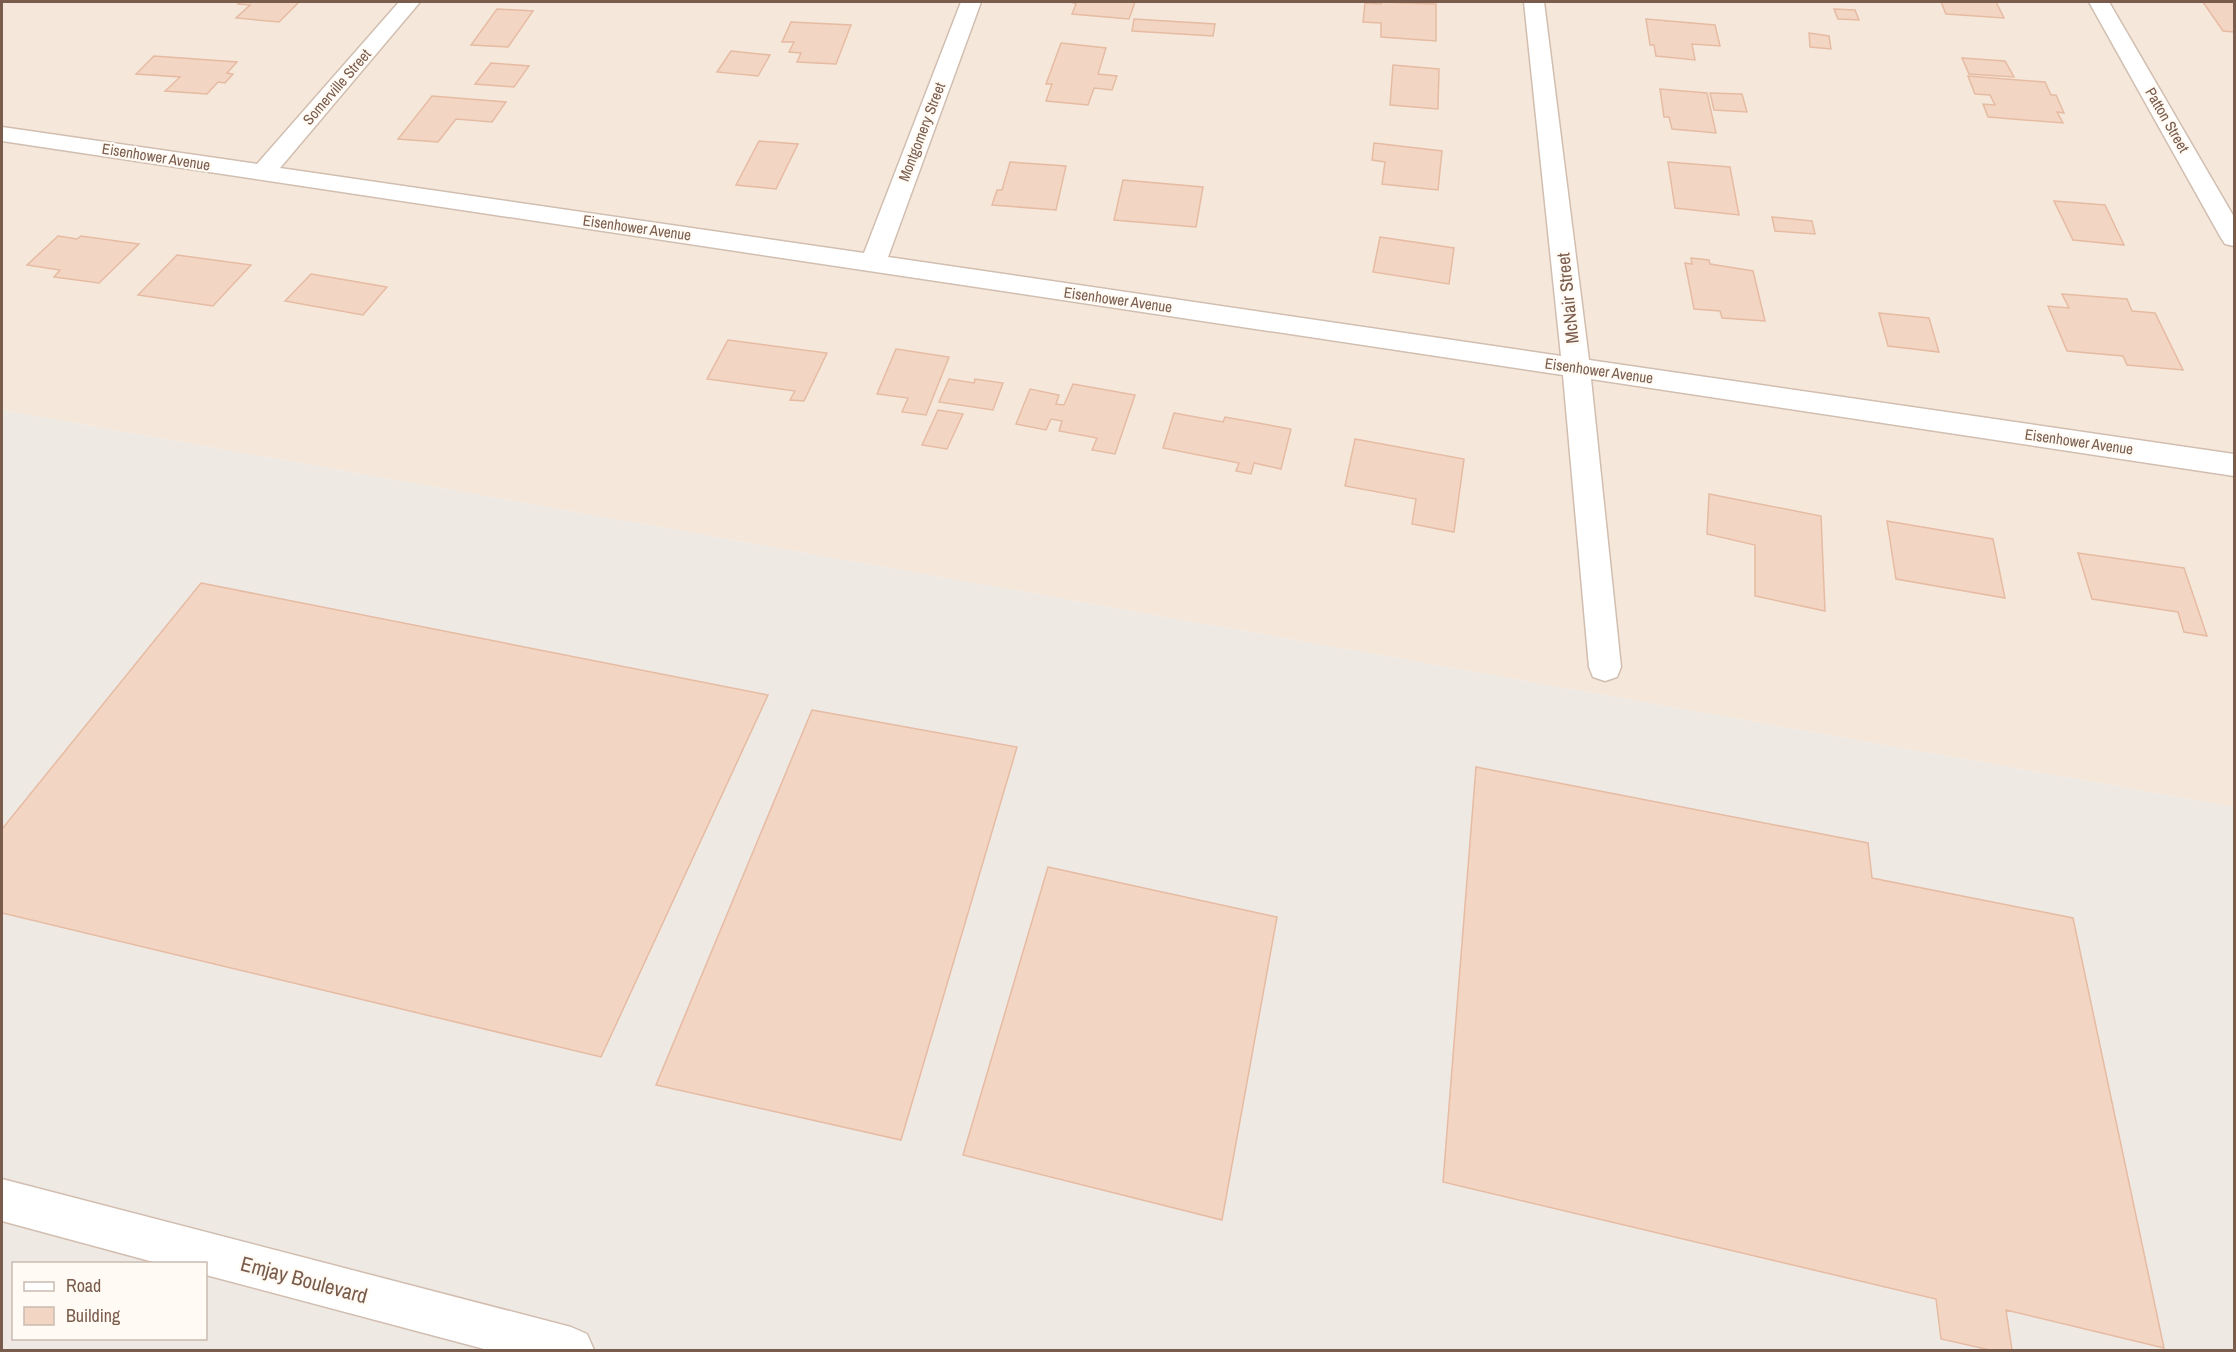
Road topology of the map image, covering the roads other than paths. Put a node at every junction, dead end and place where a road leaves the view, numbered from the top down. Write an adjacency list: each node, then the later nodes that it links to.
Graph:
1 (410, 2): 6 (street, Somerville Street)
2 (971, 2): 8 (street, Montgomery Street)
3 (1534, 2): 9 (street, McNair Street)
4 (2099, 2): 7 (street, Patton Street)
5 (2, 134): 6 (street, Eisenhower Avenue)
6 (263, 173): 8 (street, Eisenhower Avenue)
7 (2235, 238)
8 (873, 263): 9 (street, Eisenhower Avenue)
9 (1576, 368): 10 (street, Eisenhower Avenue); 11 (street, McNair Street)
10 (2235, 465)
11 (1605, 667)
12 (2, 1200): 13 (street, Emjay Boulevard)
13 (571, 1350)

